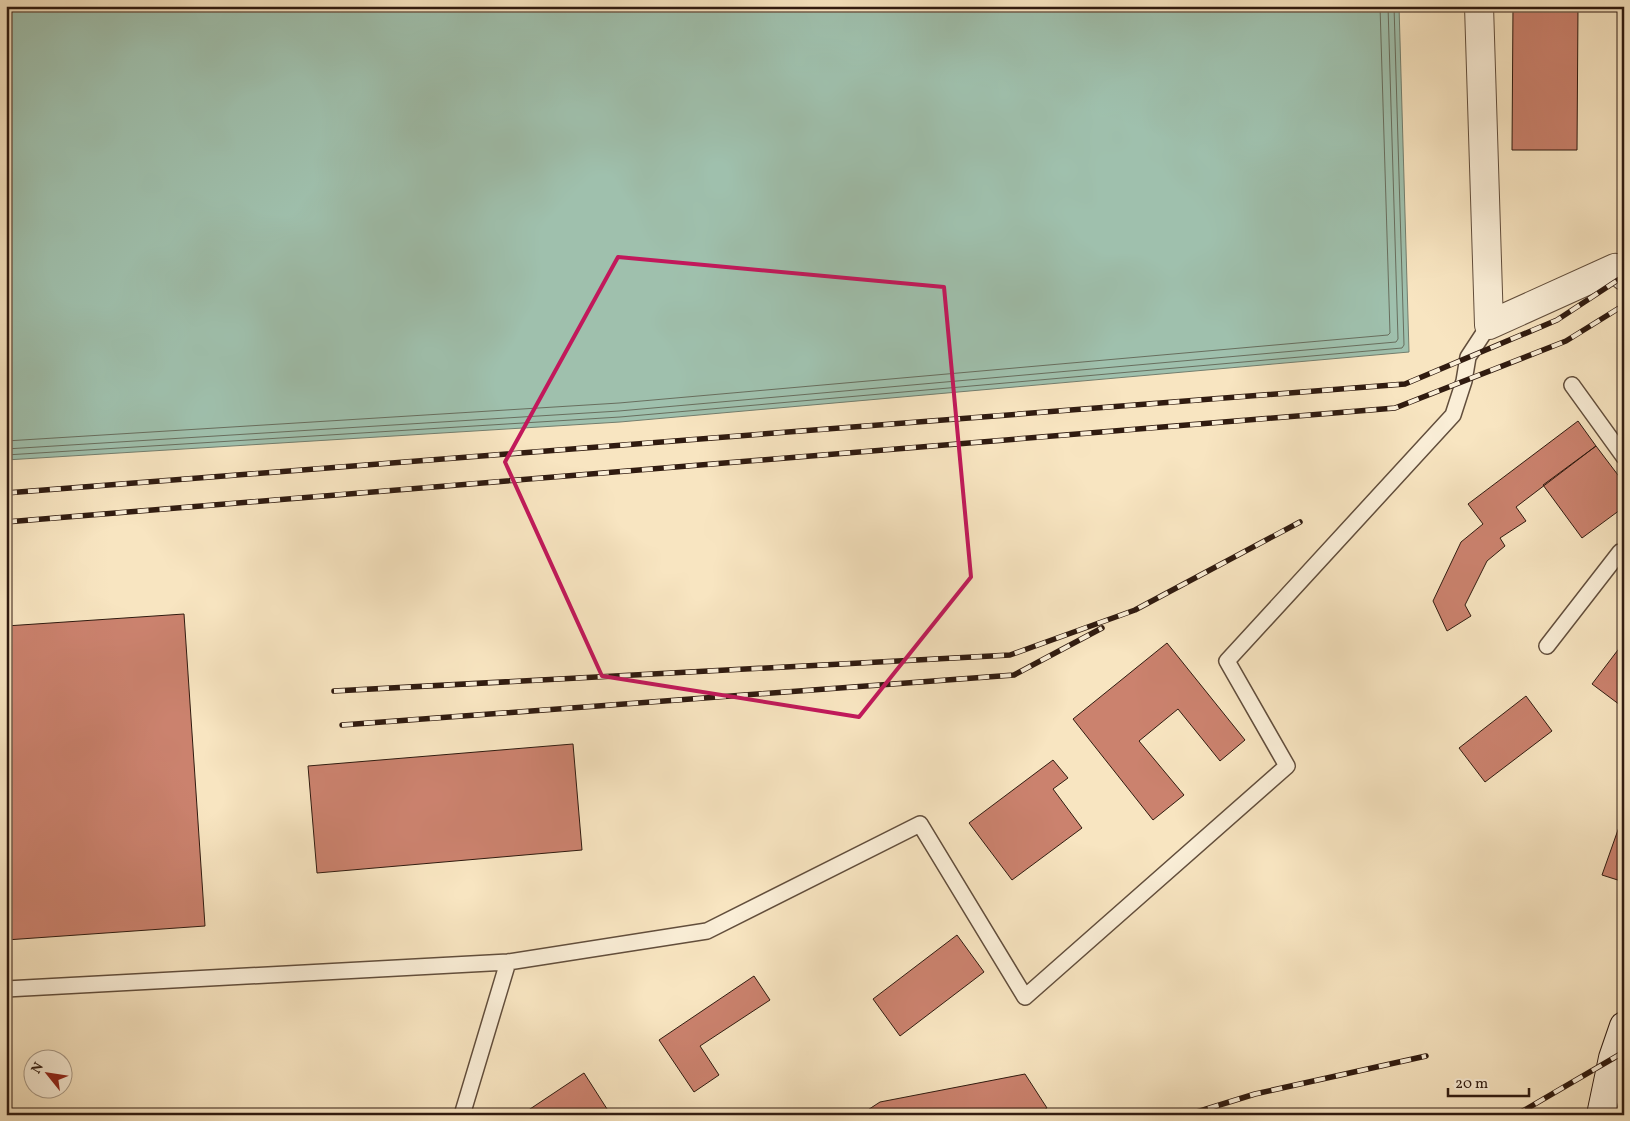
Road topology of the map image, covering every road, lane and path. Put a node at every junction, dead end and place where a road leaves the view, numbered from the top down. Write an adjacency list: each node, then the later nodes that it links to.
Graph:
1 (1479, 6): 3 (street)
2 (1624, 276): 3 (street)
3 (1489, 325): 8 (lane)
4 (1572, 385): 5 (lane)
5 (1624, 457)
6 (1624, 555): 7 (lane)
7 (1547, 646)
8 (508, 962): 9 (lane); 11 (lane)
9 (6, 989)
10 (1624, 1026): 12 (street)
11 (462, 1115)
12 (1601, 1115)

